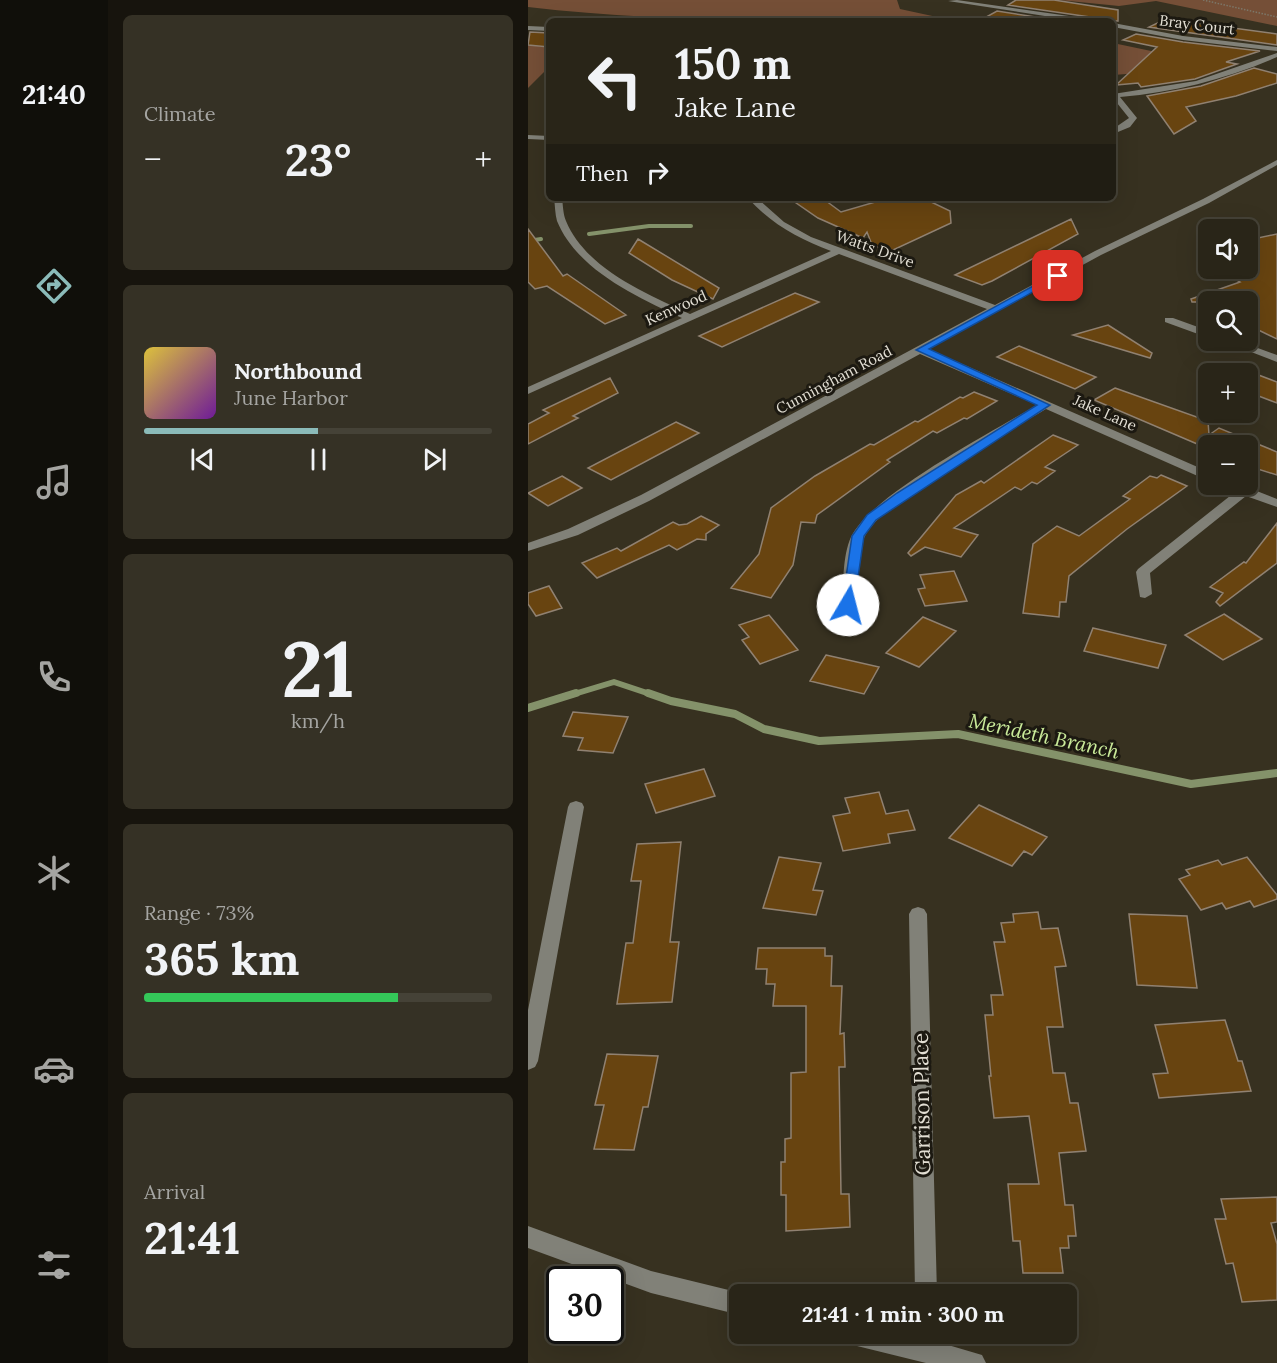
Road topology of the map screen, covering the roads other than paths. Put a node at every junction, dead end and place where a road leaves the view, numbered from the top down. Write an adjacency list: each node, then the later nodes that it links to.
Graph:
1 (951, 1): 2 (street)
2 (1069, 18)
3 (1116, 26): 6 (street, Bray Court)
4 (528, 28): 5 (street)
5 (546, 30)
6 (1277, 49)
7 (1277, 55): 8 (street)
8 (1116, 96)
9 (1116, 98): 10 (street)
10 (1116, 130)
11 (528, 137): 12 (street)
12 (546, 138)
13 (1275, 164): 17 (street, Cunningham Road)
14 (559, 201): 18 (street)
15 (755, 201): 16 (street, Watts Drive)
16 (836, 252): 17 (street, Watts Drive); 18 (street, Kenwood)
17 (997, 309): 21 (street, Cunningham Road)
18 (691, 318): 24 (street, Kenwood)
19 (1169, 320): 20 (street)
20 (1198, 331)
21 (921, 350): 25 (street, Jake Lane); 30 (street, Cunningham Road)
22 (1255, 351): 23 (street)
23 (1277, 359)
24 (528, 391)
25 (1045, 405): 26 (street, Jake Lane); 32 (street)
26 (1198, 472)
27 (1239, 495): 31 (street)
28 (1252, 495): 29 (street)
29 (1277, 503)
30 (528, 547)
31 (1145, 594)
32 (848, 605)
33 (576, 807): 35 (street)
34 (918, 914): 37 (street, Garrison Place)
35 (528, 1061)
36 (528, 1237): 38 (street)
37 (926, 1284)
38 (729, 1301)
39 (931, 1344): 40 (street)
40 (974, 1363)

